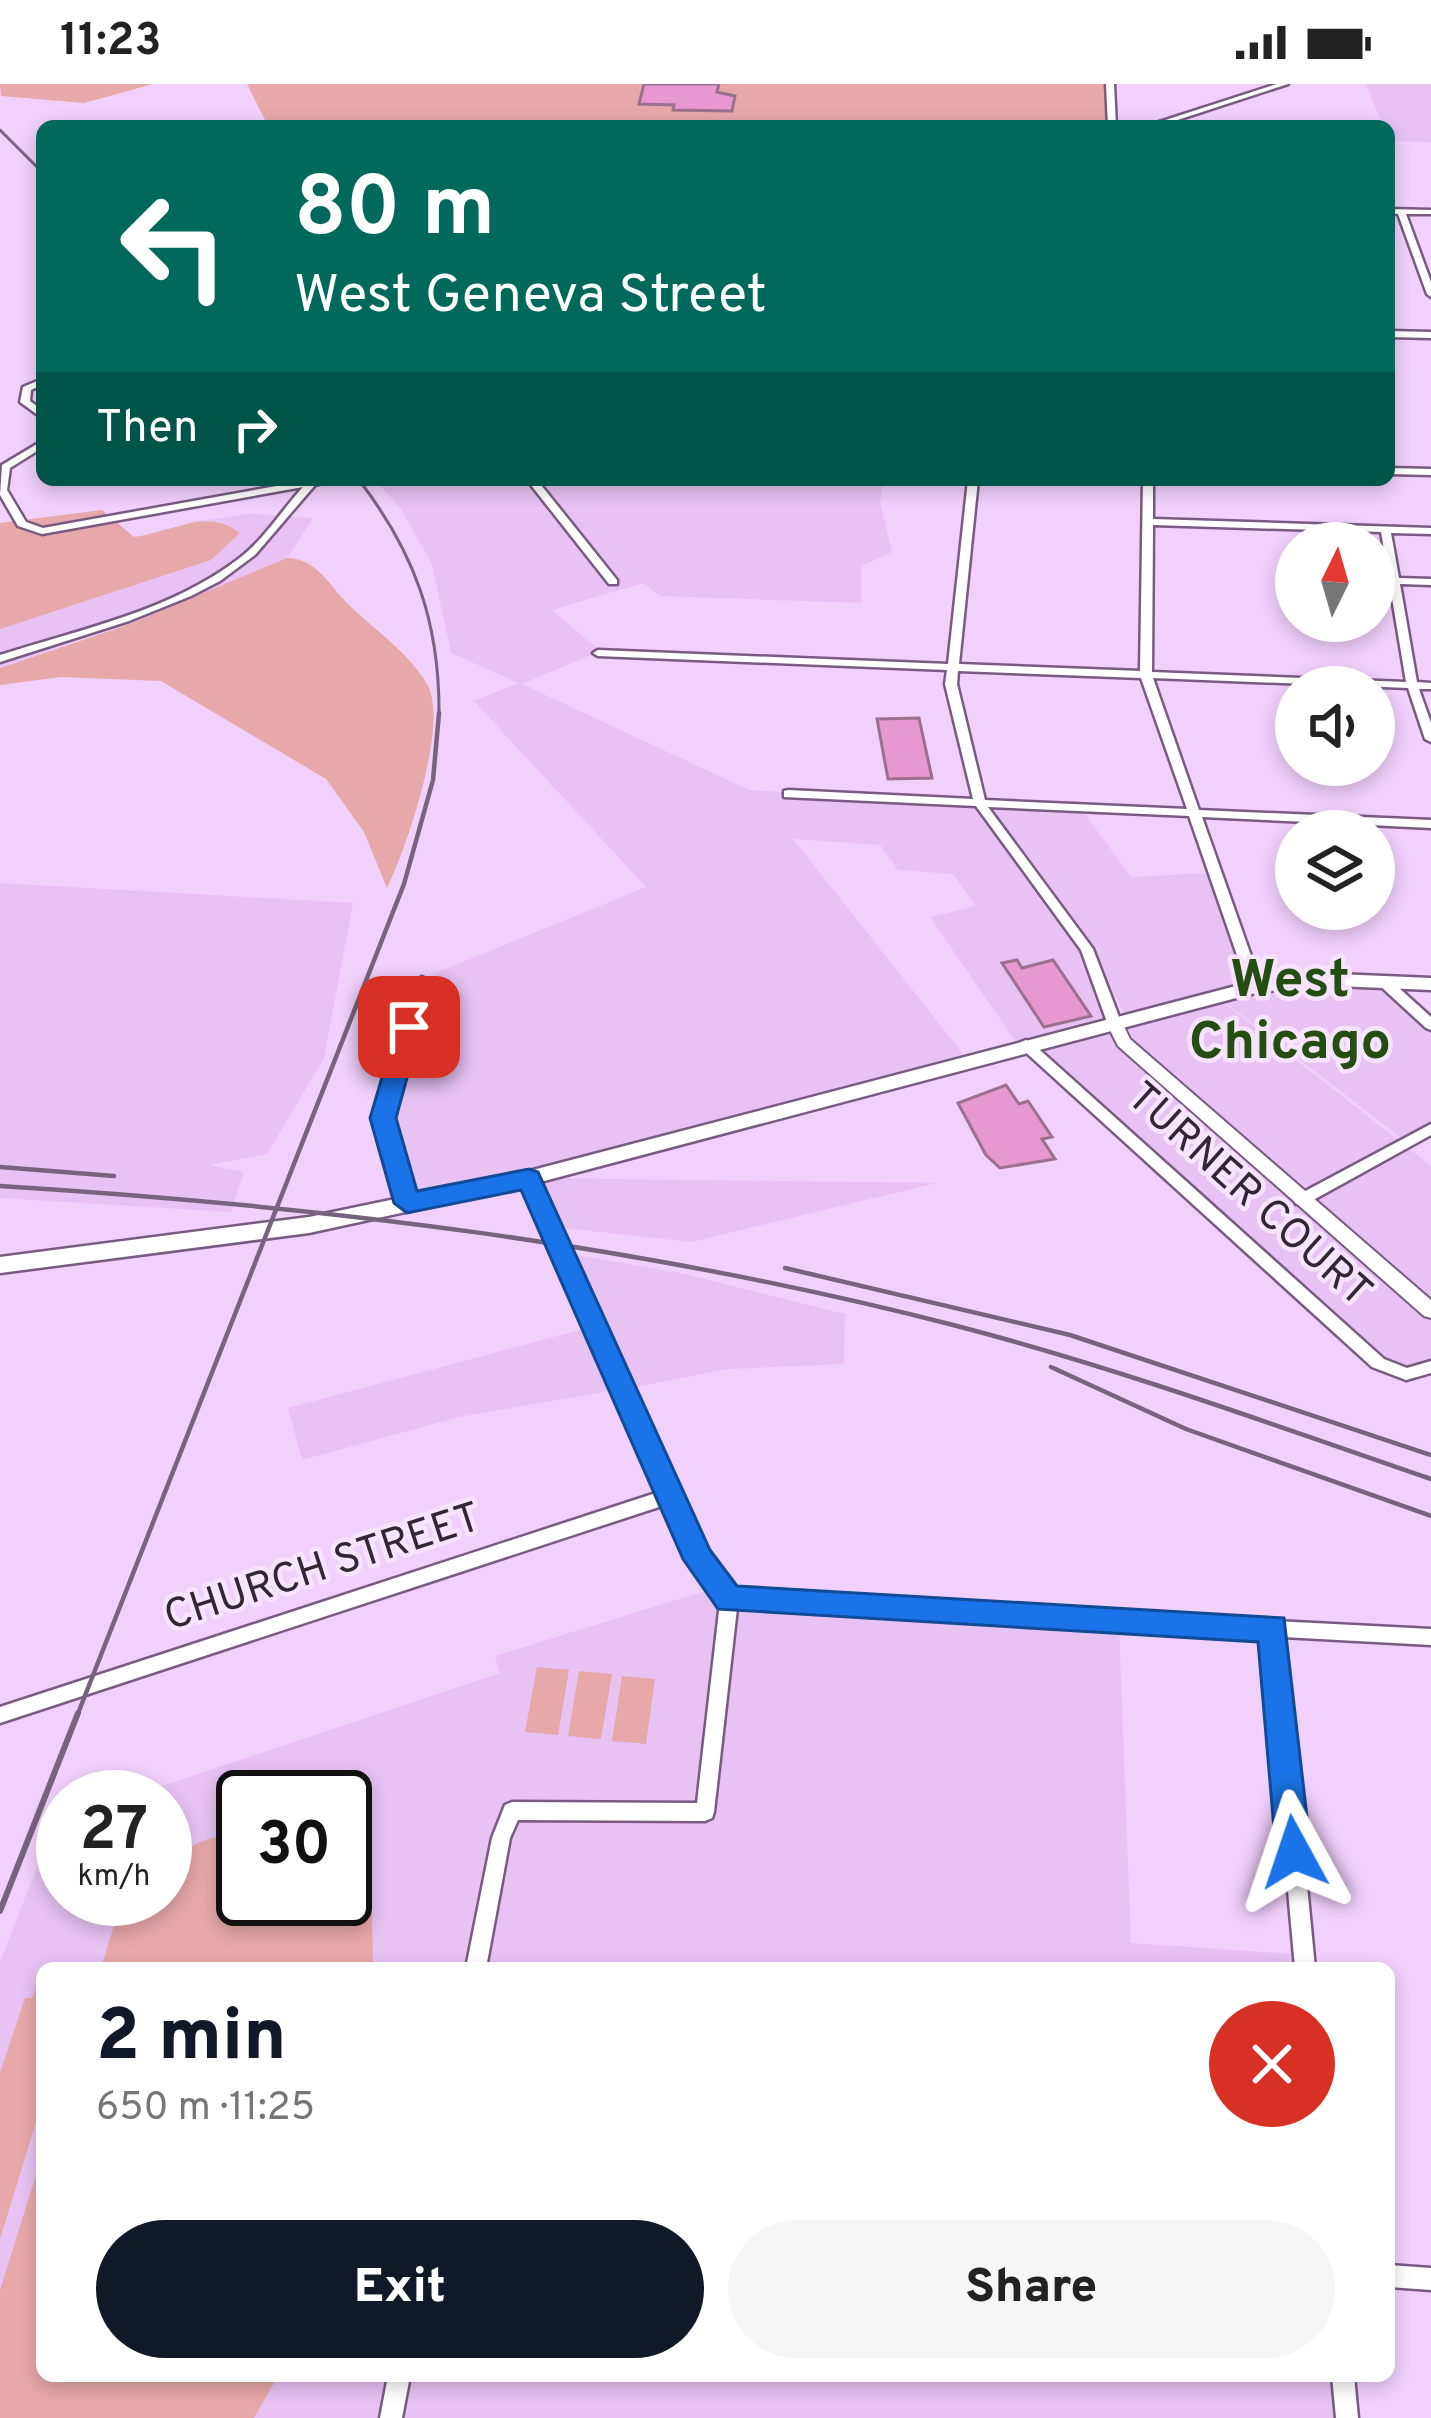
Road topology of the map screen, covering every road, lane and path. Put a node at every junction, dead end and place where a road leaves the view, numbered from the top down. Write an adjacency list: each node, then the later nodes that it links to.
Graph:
1 (1110, 84): 3 (street)
2 (1284, 84): 4 (street)
3 (1112, 120)
4 (1170, 120)
5 (1395, 211): 6 (street)
6 (1401, 211): 7 (street); 8 (street)
7 (1431, 212)
8 (1431, 294)
9 (1395, 334): 10 (street)
10 (1431, 335)
11 (36, 385): 12 (street)
12 (36, 410)
13 (36, 448): 16 (street)
14 (1395, 470): 15 (street)
15 (1431, 472)
16 (299, 486)
17 (308, 486): 30 (street)
18 (537, 486): 26 (street)
19 (972, 486): 31 (street)
20 (1148, 486): 21 (street)
21 (1148, 522): 22 (street); 32 (street)
22 (1275, 526)
23 (1395, 529): 24 (street)
24 (1431, 530)
25 (1395, 581): 27 (street)
26 (613, 582)
27 (1431, 582)
28 (1395, 587): 33 (street)
29 (598, 653): 31 (street)
30 (0, 659)
31 (951, 667): 32 (street); 37 (street)
32 (1146, 675): 33 (street); 38 (street)
33 (1412, 685): 34 (street); 35 (street)
34 (1431, 686)
35 (1431, 739)
36 (788, 794): 37 (street)
37 (980, 804): 38 (street); 44 (street)
38 (1195, 813): 39 (street); 43 (street)
39 (1431, 824)
40 (422, 981): 50 (street)
41 (1383, 981): 42 (main road); 43 (main road); 45 (street)
42 (1431, 983)
43 (1255, 987): 44 (main road)
44 (1114, 1022): 46 (main road); 49 (street)
45 (1431, 1025)
46 (1026, 1045): 48 (main road); 53 (street, TURNER COURT)
47 (1431, 1129): 49 (street)
48 (529, 1178): 50 (main road); 54 (street)
49 (1300, 1200): 52 (street)
50 (407, 1203): 51 (main road)
51 (0, 1264)
52 (1431, 1311)
53 (1431, 1367)
54 (670, 1496): 55 (street); 58 (street, CHURCH STREET)
55 (729, 1600): 56 (street); 59 (street)
56 (1273, 1628): 57 (street); 60 (street)
57 (1431, 1637)
58 (0, 1715)
59 (477, 1962)
60 (1304, 1962)
61 (1395, 2276): 62 (street)
62 (1431, 2279)
63 (398, 2382): 65 (street)
64 (1344, 2382): 66 (street)
65 (391, 2418)
66 (1347, 2418)

